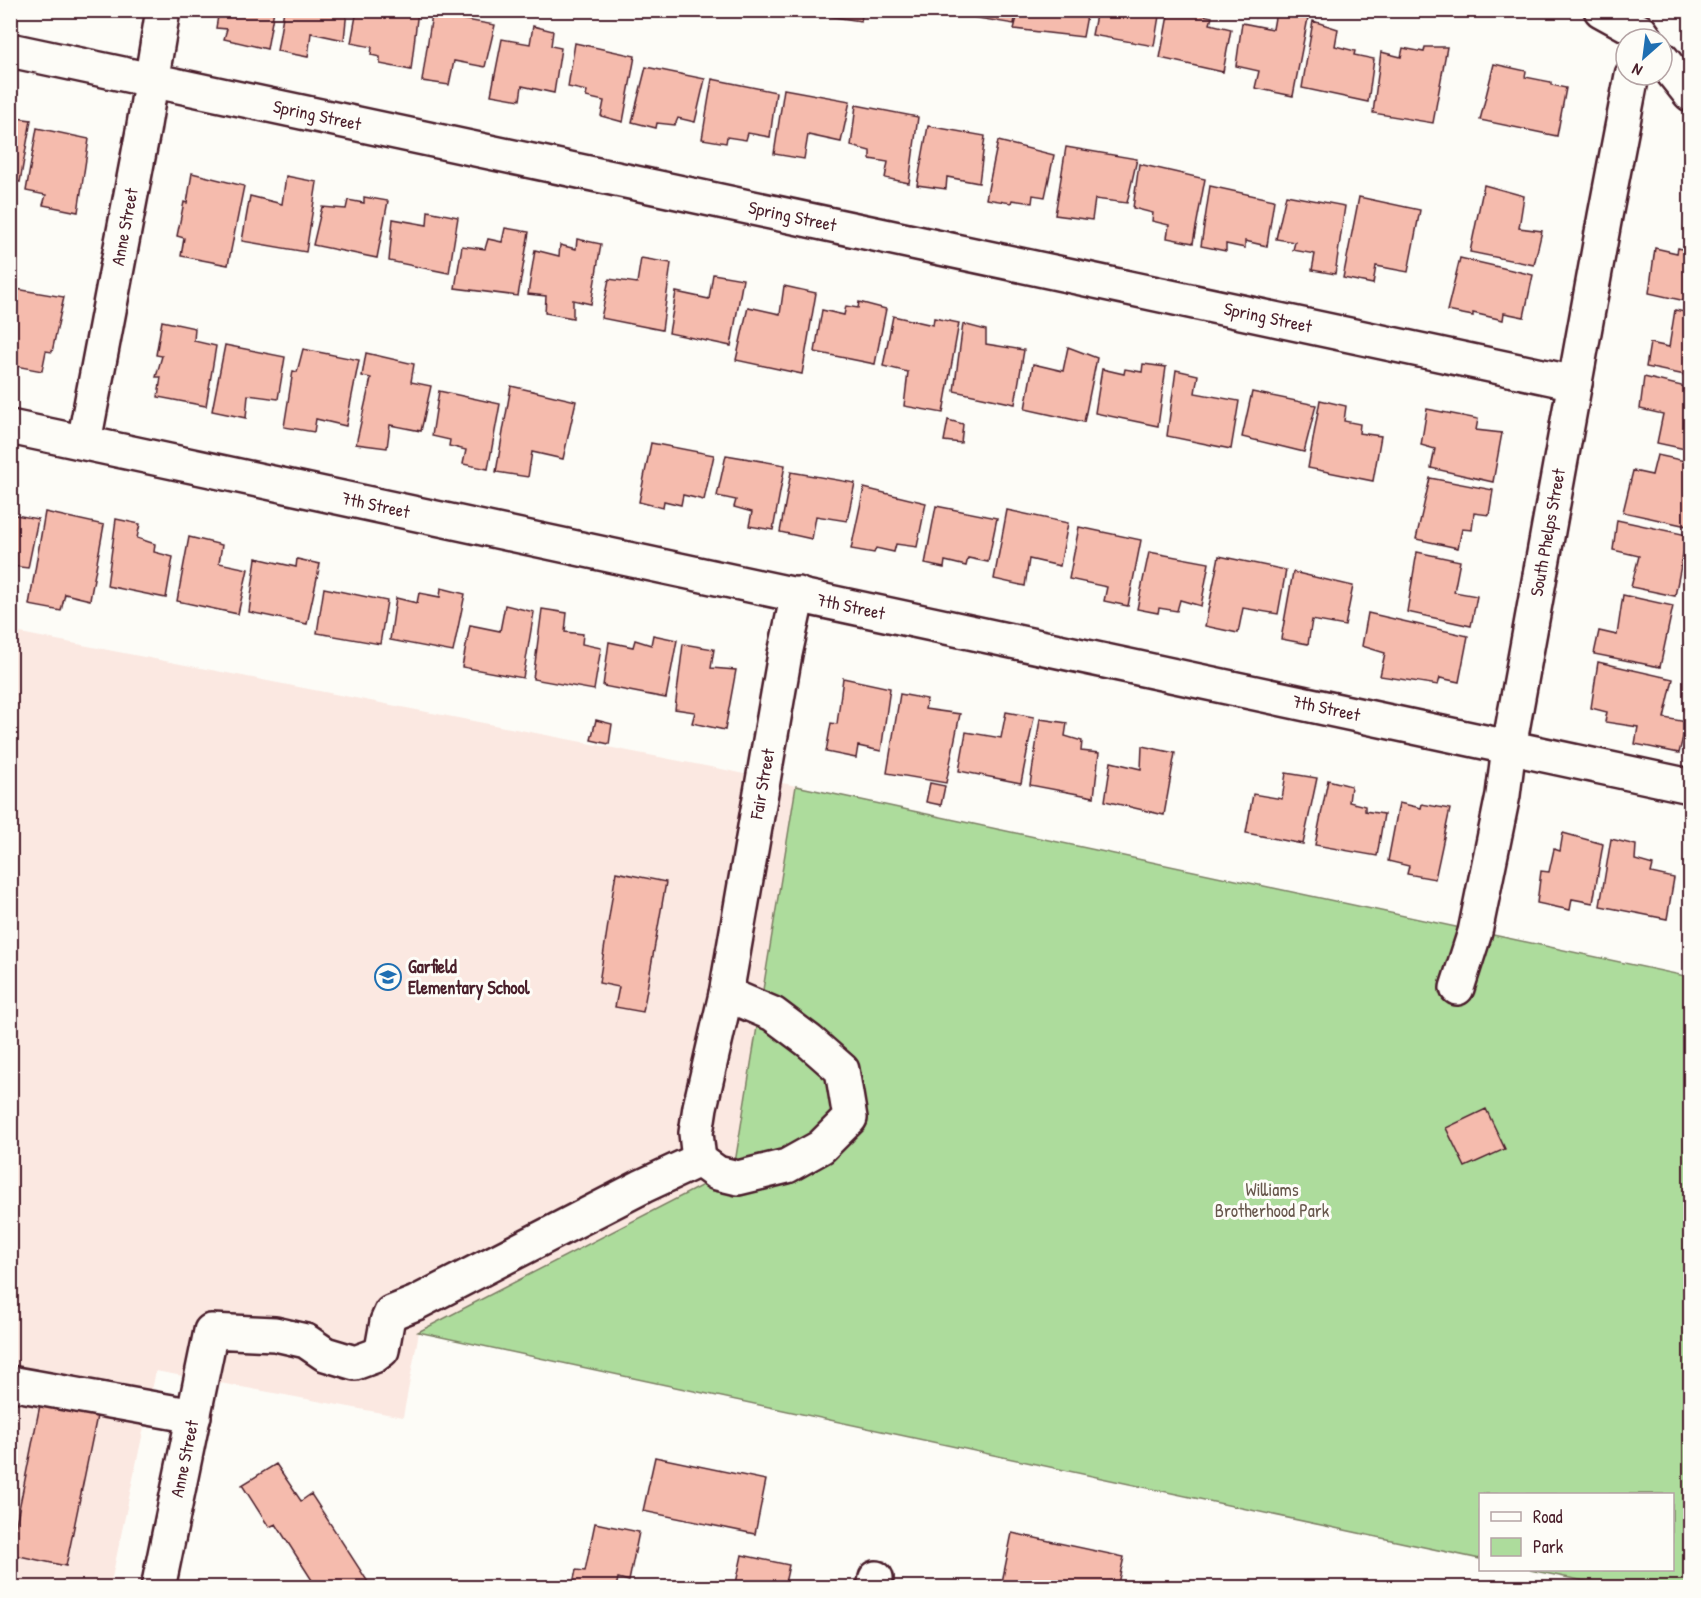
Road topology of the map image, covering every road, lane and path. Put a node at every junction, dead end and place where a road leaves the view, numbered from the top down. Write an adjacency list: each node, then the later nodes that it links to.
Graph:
1 (163, 10): 6 (street, Anne Street)
2 (1601, 10): 3 (street)
3 (1637, 27)
4 (10, 50): 6 (street, Spring Street)
5 (1674, 74): 8 (street)
6 (151, 80): 9 (street, Spring Street); 11 (street, Anne Street)
7 (1630, 87): 9 (street, South Phelps Street)
8 (1690, 94)
9 (1575, 383): 13 (street, South Phelps Street)
10 (10, 427): 11 (street, 7th Street)
11 (84, 442): 12 (street, 7th Street)
12 (798, 594): 13 (street, 7th Street); 15 (street, Fair Street)
13 (1509, 747): 14 (street, 7th Street); 16 (street, South Phelps Street)
14 (1690, 786)
15 (727, 984): 17 (street, Fair Street); 17 (street)
16 (1457, 988)
17 (699, 1160): 19 (street, Anne Street)
18 (10, 1383): 19 (street)
19 (194, 1416): 20 (street, Anne Street)
20 (158, 1587)

